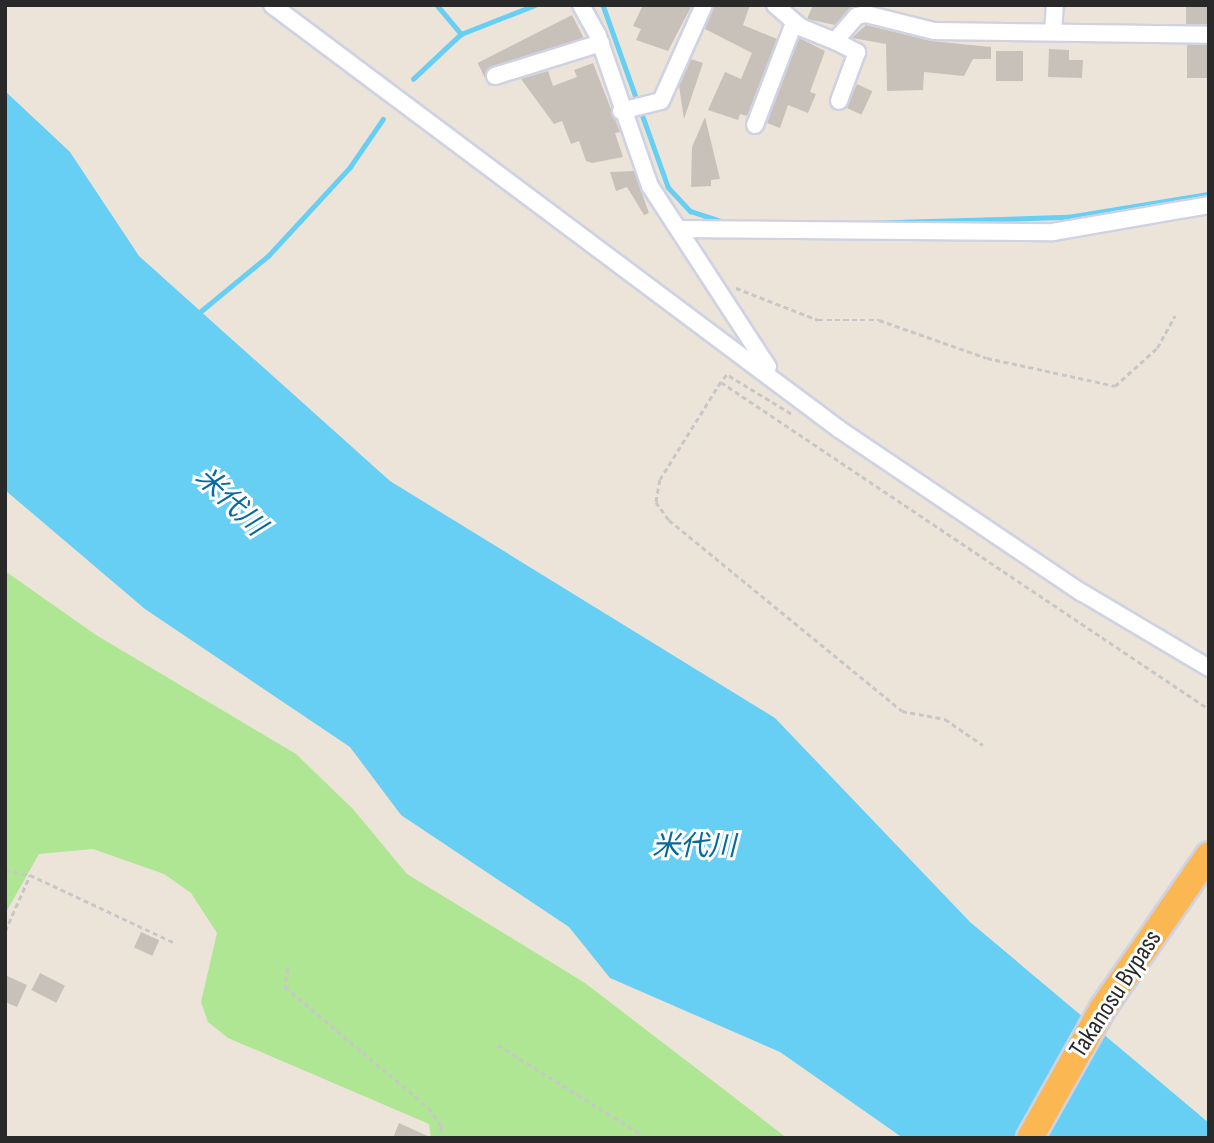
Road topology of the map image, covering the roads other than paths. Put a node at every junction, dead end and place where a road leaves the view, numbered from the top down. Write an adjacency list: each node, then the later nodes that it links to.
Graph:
1 (272, 5): 17 (street)
2 (581, 5): 10 (street)
3 (704, 5): 13 (street)
4 (775, 5): 6 (street)
5 (1055, 5): 7 (street)
6 (794, 23): 9 (street); 14 (street)
7 (1053, 32): 8 (street); 9 (street)
8 (1209, 35)
9 (835, 41): 12 (street)
10 (601, 43): 11 (street); 13 (street)
11 (495, 76)
12 (839, 101)
13 (627, 111): 16 (street)
14 (755, 125)
15 (1209, 205): 16 (street)
16 (682, 229): 17 (street)
17 (773, 374): 18 (street)
18 (1209, 668)
19 (1209, 855): 20 (highway, Takanosu Bypass)
20 (1030, 1138)

